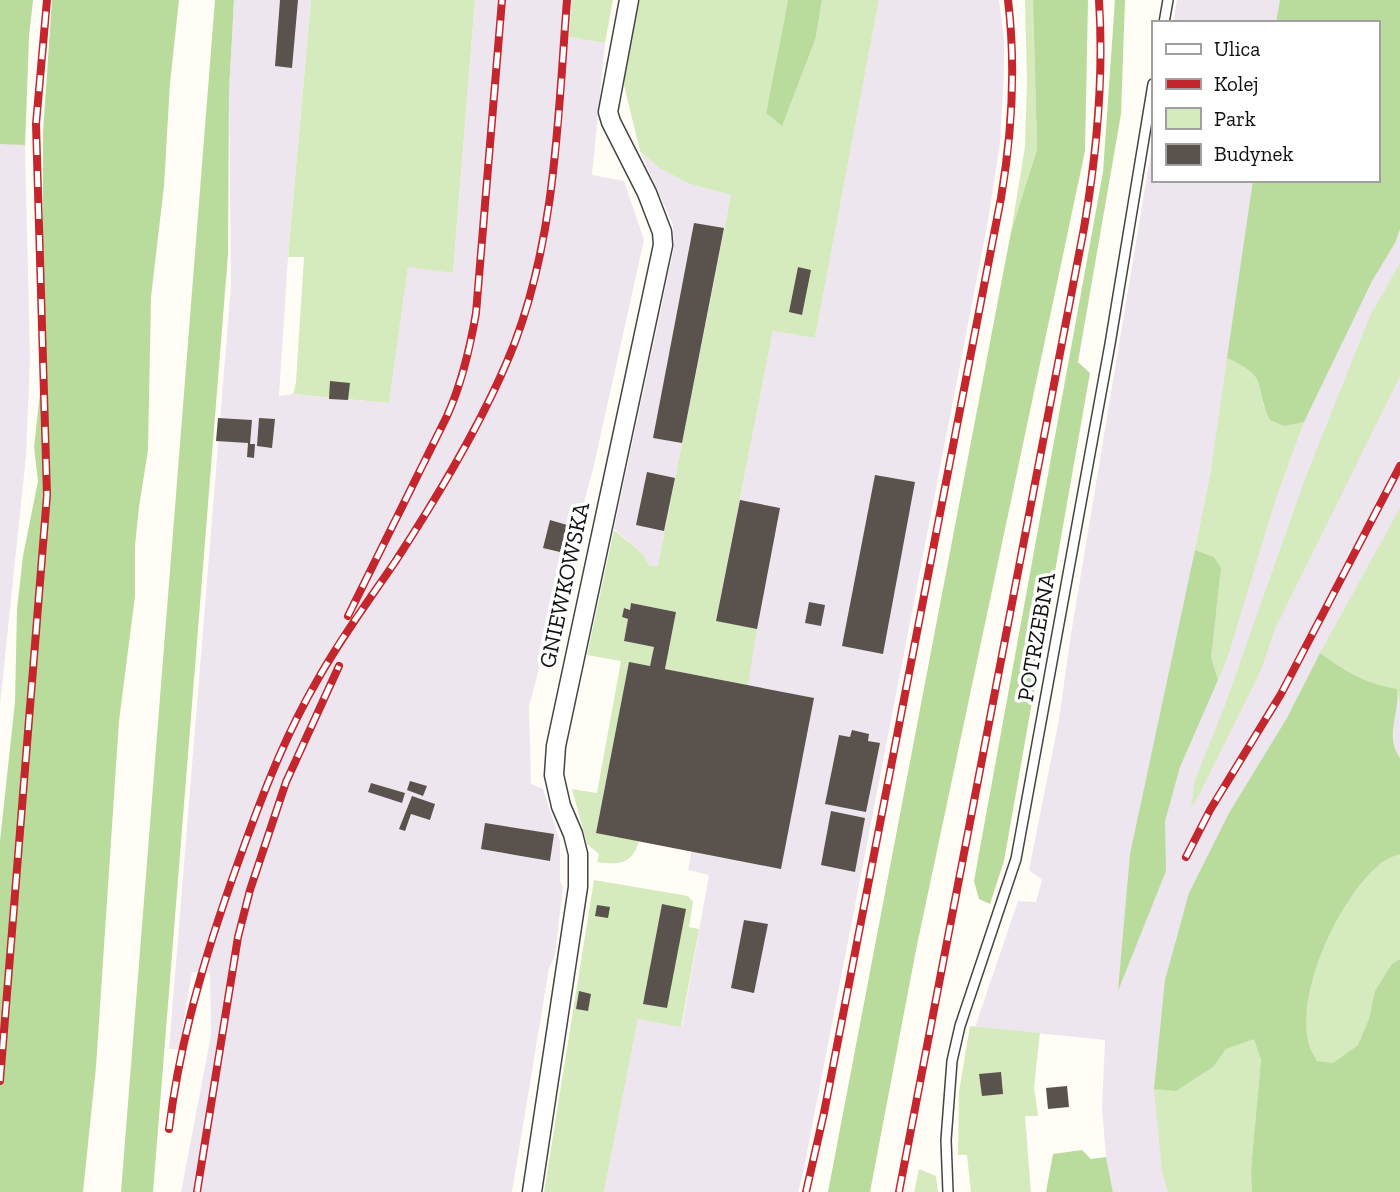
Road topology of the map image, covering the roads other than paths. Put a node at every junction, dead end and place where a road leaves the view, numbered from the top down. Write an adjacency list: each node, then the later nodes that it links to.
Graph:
1 (629, 0): 5 (street, GNIEWKOWSKA)
2 (1168, 0): 3 (lane)
3 (1164, 21)
4 (1152, 90): 6 (lane, POTRZEBNA)
5 (532, 1192)
6 (948, 1192)

